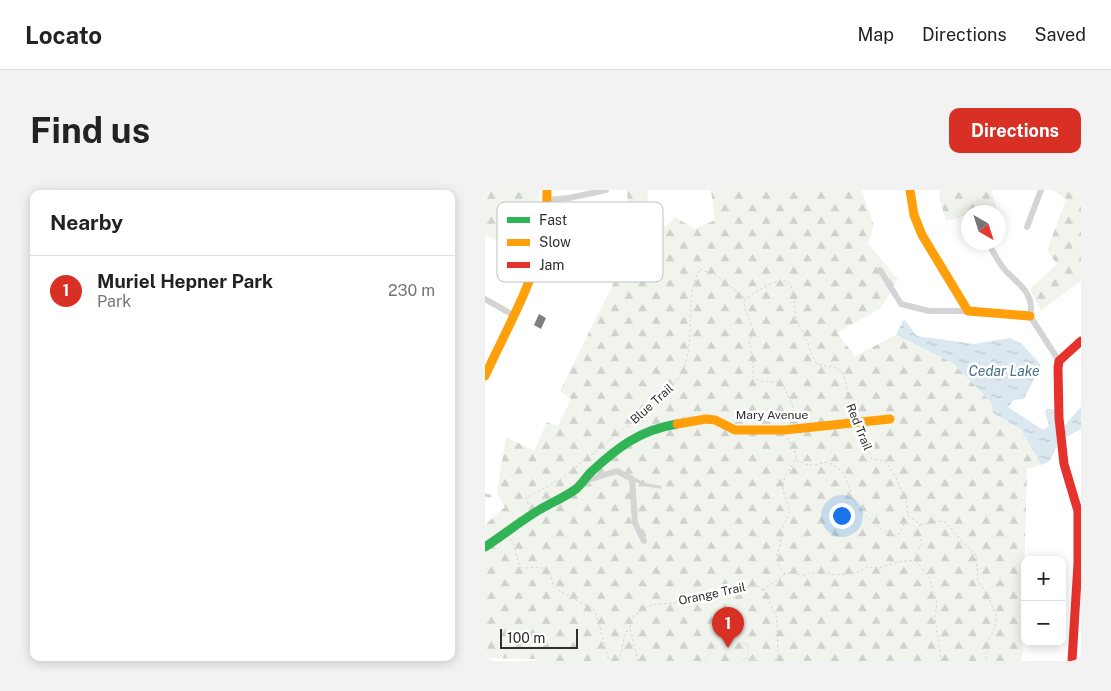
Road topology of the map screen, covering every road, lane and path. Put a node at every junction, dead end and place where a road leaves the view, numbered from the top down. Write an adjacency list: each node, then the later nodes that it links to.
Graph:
1 (547, 190): 5 (street)
2 (606, 190): 5 (street)
3 (909, 190): 12 (street)
4 (1041, 190): 6 (street)
5 (547, 200)
6 (1027, 227)
7 (993, 250): 14 (street)
8 (879, 270): 12 (street)
9 (528, 282): 13 (street)
10 (485, 299): 13 (street)
11 (745, 299): 19 (path, Red Trail); 20 (path); 25 (path, Blue Trail)
12 (968, 311): 14 (street)
13 (513, 315): 17 (street)
14 (1031, 318): 16 (street)
15 (1081, 341): 16 (street)
16 (1059, 361): 41 (street)
17 (485, 376)
18 (890, 419): 19 (street, Mary Avenue)
19 (857, 423): 20 (street, Mary Avenue); 26 (path, Red Trail)
20 (790, 429): 21 (path); 23 (street, Mary Avenue)
21 (796, 460): 26 (path); 32 (path)
22 (632, 479): 23 (street); 24 (lane); 29 (street)
23 (585, 481): 25 (street, Mary Avenue)
24 (660, 487)
25 (530, 516): 28 (street, Mary Avenue)
26 (908, 516): 27 (path)
27 (919, 524): 31 (path); 40 (path)
28 (507, 532): 30 (street, Mary Avenue); 35 (path)
29 (644, 541)
30 (485, 547)
31 (916, 560): 32 (path); 39 (path)
32 (785, 574): 33 (path)
33 (763, 590): 34 (path, Orange Trail); 38 (path, Orange Trail)
34 (630, 628): 36 (path); 37 (path)
35 (609, 661)
36 (618, 661)
37 (638, 661)
38 (775, 661)
39 (941, 661)
40 (986, 661)
41 (1072, 661)

